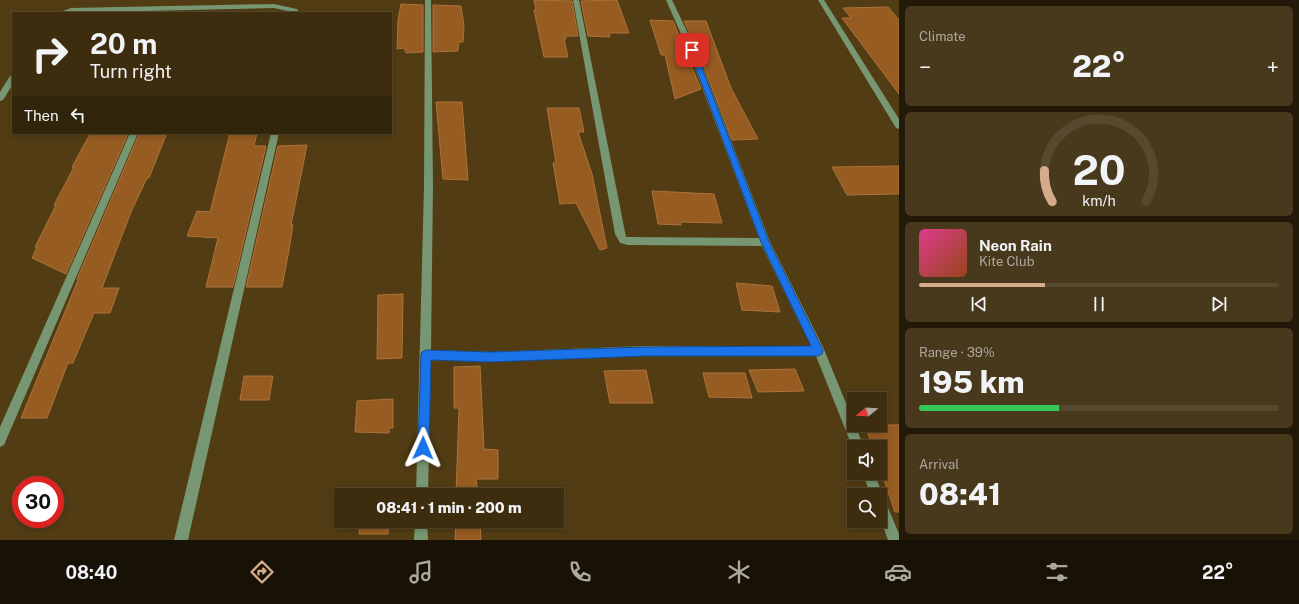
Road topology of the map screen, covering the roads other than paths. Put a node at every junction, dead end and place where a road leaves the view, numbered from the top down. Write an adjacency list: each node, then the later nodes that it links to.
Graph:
1 (428, 0): 15 (street)
2 (576, 0): 13 (street)
3 (669, 0): 13 (street)
4 (821, 0): 10 (street)
5 (188, 11): 6 (street); 7 (street)
6 (64, 12)
7 (296, 12)
8 (12, 80): 9 (street)
9 (0, 98)
10 (899, 126)
11 (134, 134): 17 (street)
12 (275, 134): 21 (street)
13 (765, 242): 14 (street)
14 (818, 351): 15 (street); 16 (street)
15 (426, 355): 18 (street)
16 (855, 440)
17 (0, 441)
18 (422, 488)
19 (887, 519): 23 (street)
20 (421, 528): 22 (street)
21 (181, 540)
22 (421, 540)
23 (896, 540)

